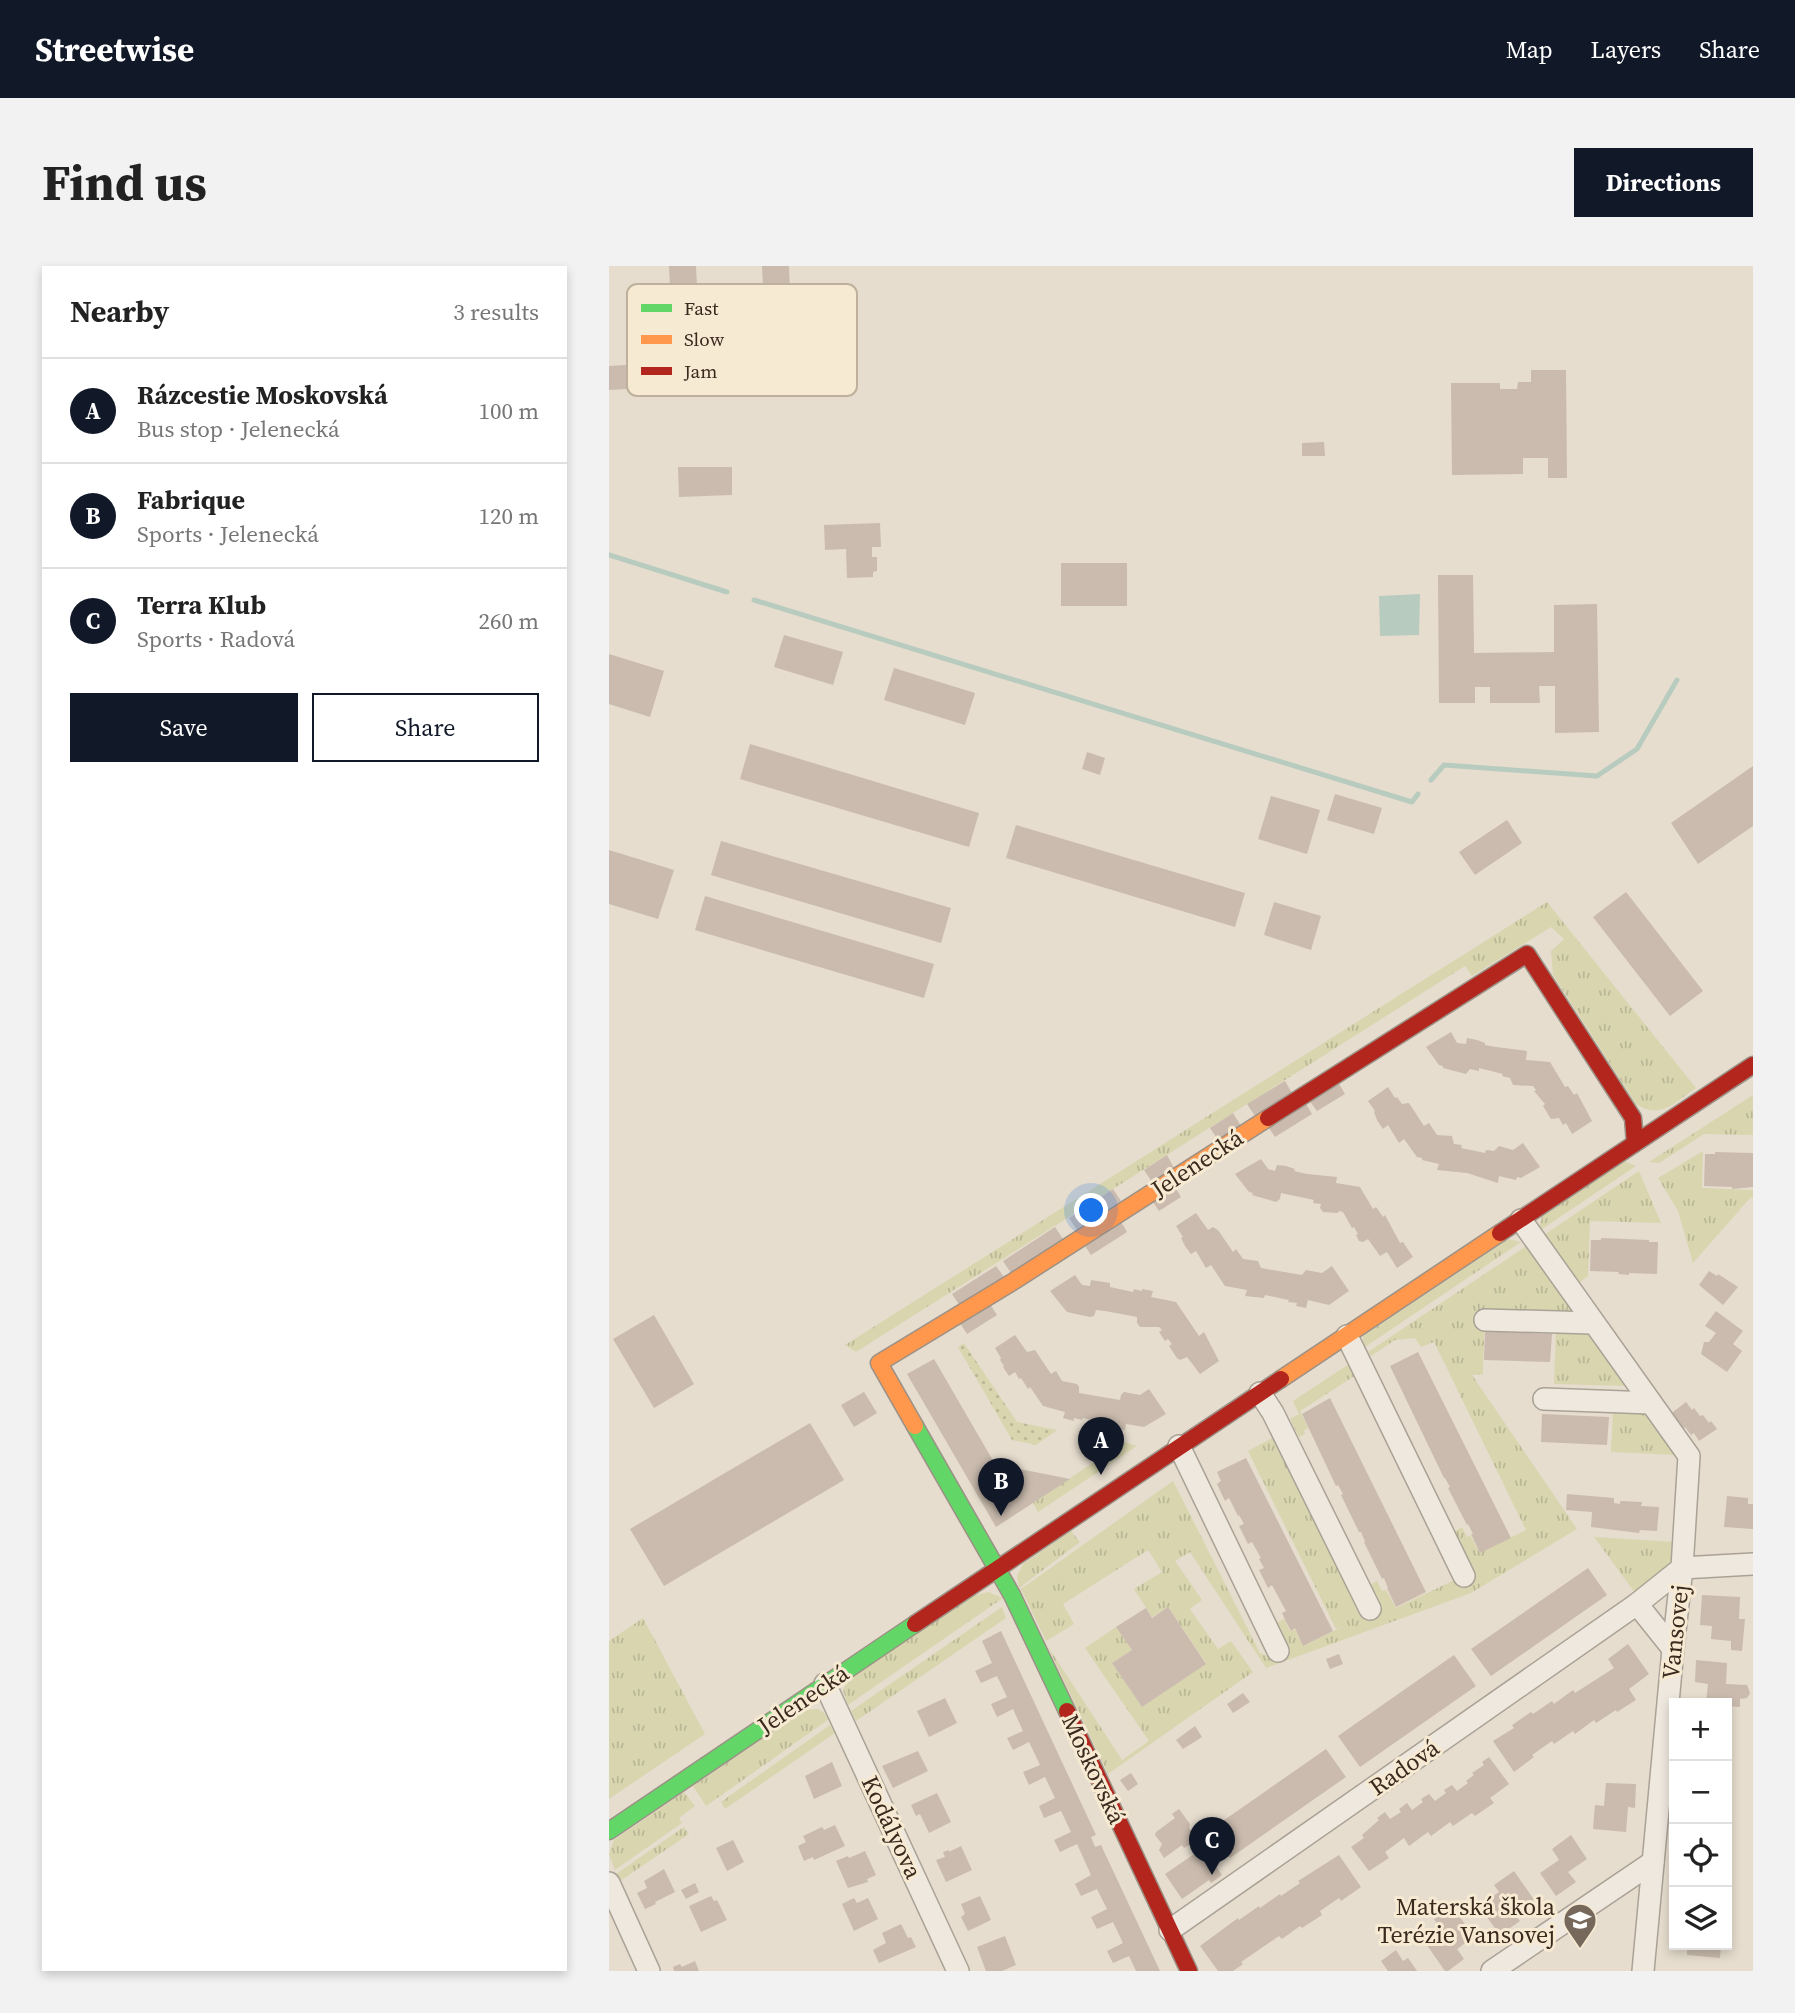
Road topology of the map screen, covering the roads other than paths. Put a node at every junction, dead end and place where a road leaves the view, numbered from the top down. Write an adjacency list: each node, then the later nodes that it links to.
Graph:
1 (1753, 1065): 2 (street, Jelenecká)
2 (1635, 1143): 3 (street, Jelenecká); 12 (street, Jelenecká)
3 (1521, 1220): 5 (street); 6 (street, Jelenecká)
4 (1485, 1320): 5 (street)
5 (1593, 1323): 9 (street)
6 (1347, 1336): 7 (street, Jelenecká); 14 (street)
7 (1260, 1393): 10 (street, Jelenecká); 16 (street)
8 (1544, 1399): 9 (street)
9 (1651, 1403): 13 (street)
10 (1179, 1446): 12 (street, Jelenecká); 18 (street)
11 (1753, 1563): 13 (street)
12 (997, 1568): 19 (street, Jelenecká); 25 (street, Moskovská)
13 (1682, 1568): 15 (street, Radová); 17 (street, Vansovej)
14 (1464, 1576)
15 (1637, 1604): 17 (street); 25 (street, Radová)
16 (1370, 1609)
17 (1673, 1648): 21 (street, Vansovej)
18 (1278, 1651)
19 (825, 1684): 20 (street, Jelenecká); 27 (street, Kodályova)
20 (609, 1830)
21 (1653, 1862): 23 (street); 24 (street, Vansovej)
22 (609, 1883): 26 (street)
23 (1619, 1884): 24 (street); 29 (street)
24 (1648, 1905): 30 (street, Vansovej)
25 (1170, 1930): 28 (street, Moskovská)
26 (649, 1971)
27 (958, 1971)
28 (1189, 1971)
29 (1492, 1971)
30 (1643, 1971)

